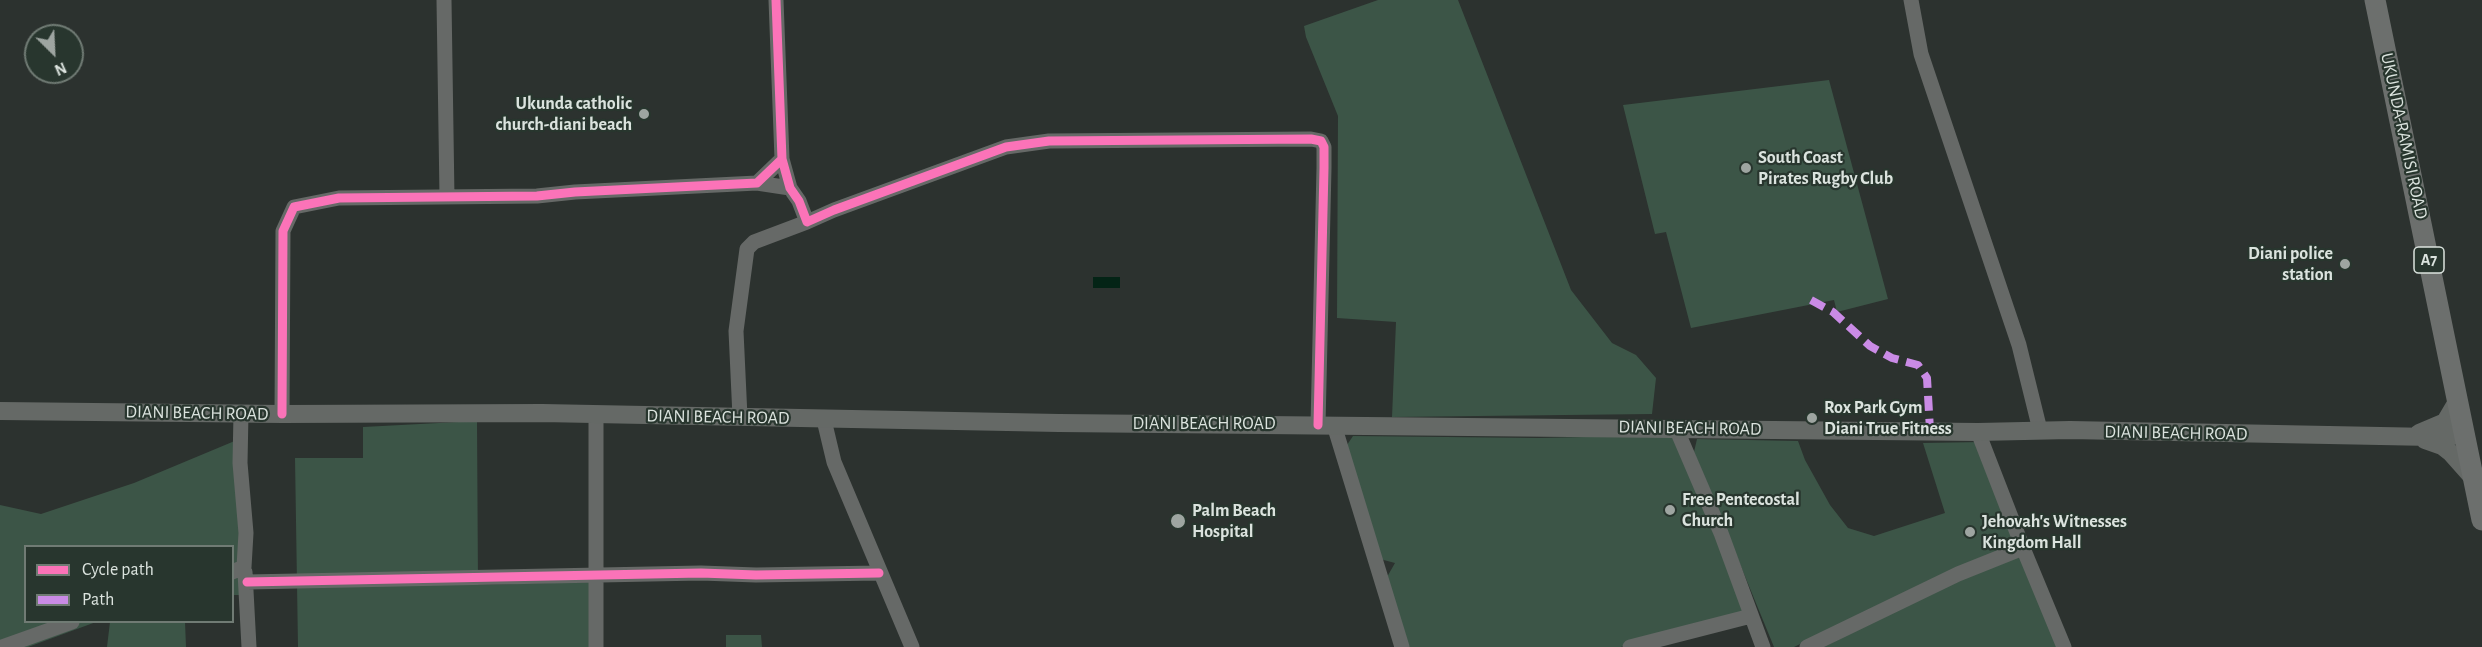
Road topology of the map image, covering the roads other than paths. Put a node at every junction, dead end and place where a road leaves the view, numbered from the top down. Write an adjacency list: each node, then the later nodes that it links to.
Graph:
1 (444, 0): 8 (street)
2 (776, 0): 5 (street)
3 (1911, 0): 19 (street)
4 (2375, 0): 10 (highway, UKUNDA-RAMISI ROAD / A7)
5 (782, 159): 6 (street); 7 (street)
6 (757, 183): 7 (street); 8 (street)
7 (790, 188): 9 (street)
8 (447, 197): 13 (street)
9 (807, 222): 15 (street); 17 (street)
10 (2458, 400): 21 (highway, UKUNDA-RAMISI ROAD / A7); 22 (main road)
11 (0, 411): 12 (main road, DIANI BEACH ROAD)
12 (242, 414): 13 (main road, DIANI BEACH ROAD); 26 (street)
13 (282, 414): 14 (main road, DIANI BEACH ROAD)
14 (596, 415): 15 (main road, DIANI BEACH ROAD); 28 (street)
15 (740, 417): 16 (main road, DIANI BEACH ROAD)
16 (824, 420): 17 (main road, DIANI BEACH ROAD); 27 (street)
17 (1326, 425): 18 (main road, DIANI BEACH ROAD); 36 (street)
18 (1676, 428): 20 (main road, DIANI BEACH ROAD); 30 (street)
19 (2040, 430): 20 (main road, DIANI BEACH ROAD); 22 (main road, DIANI BEACH ROAD)
20 (1978, 432): 25 (street)
21 (2465, 435): 22 (main road, DIANI BEACH ROAD); 23 (highway, UKUNDA-RAMISI ROAD / A7)
22 (2409, 436): 23 (main road)
23 (2475, 480): 24 (highway, UKUNDA-RAMISI ROAD / A7)
24 (2482, 520)
25 (2023, 548): 39 (street); 40 (street)
26 (238, 569): 29 (street)
27 (879, 573): 28 (street); 35 (street)
28 (596, 576): 29 (street); 34 (street)
29 (247, 582): 33 (street)
30 (1751, 616): 37 (street); 38 (street)
31 (67, 623): 32 (street)
32 (2, 647)
33 (249, 647)
34 (596, 647)
35 (912, 647)
36 (1402, 647)
37 (1630, 647)
38 (1763, 647)
39 (1807, 647)
40 (2064, 647)

